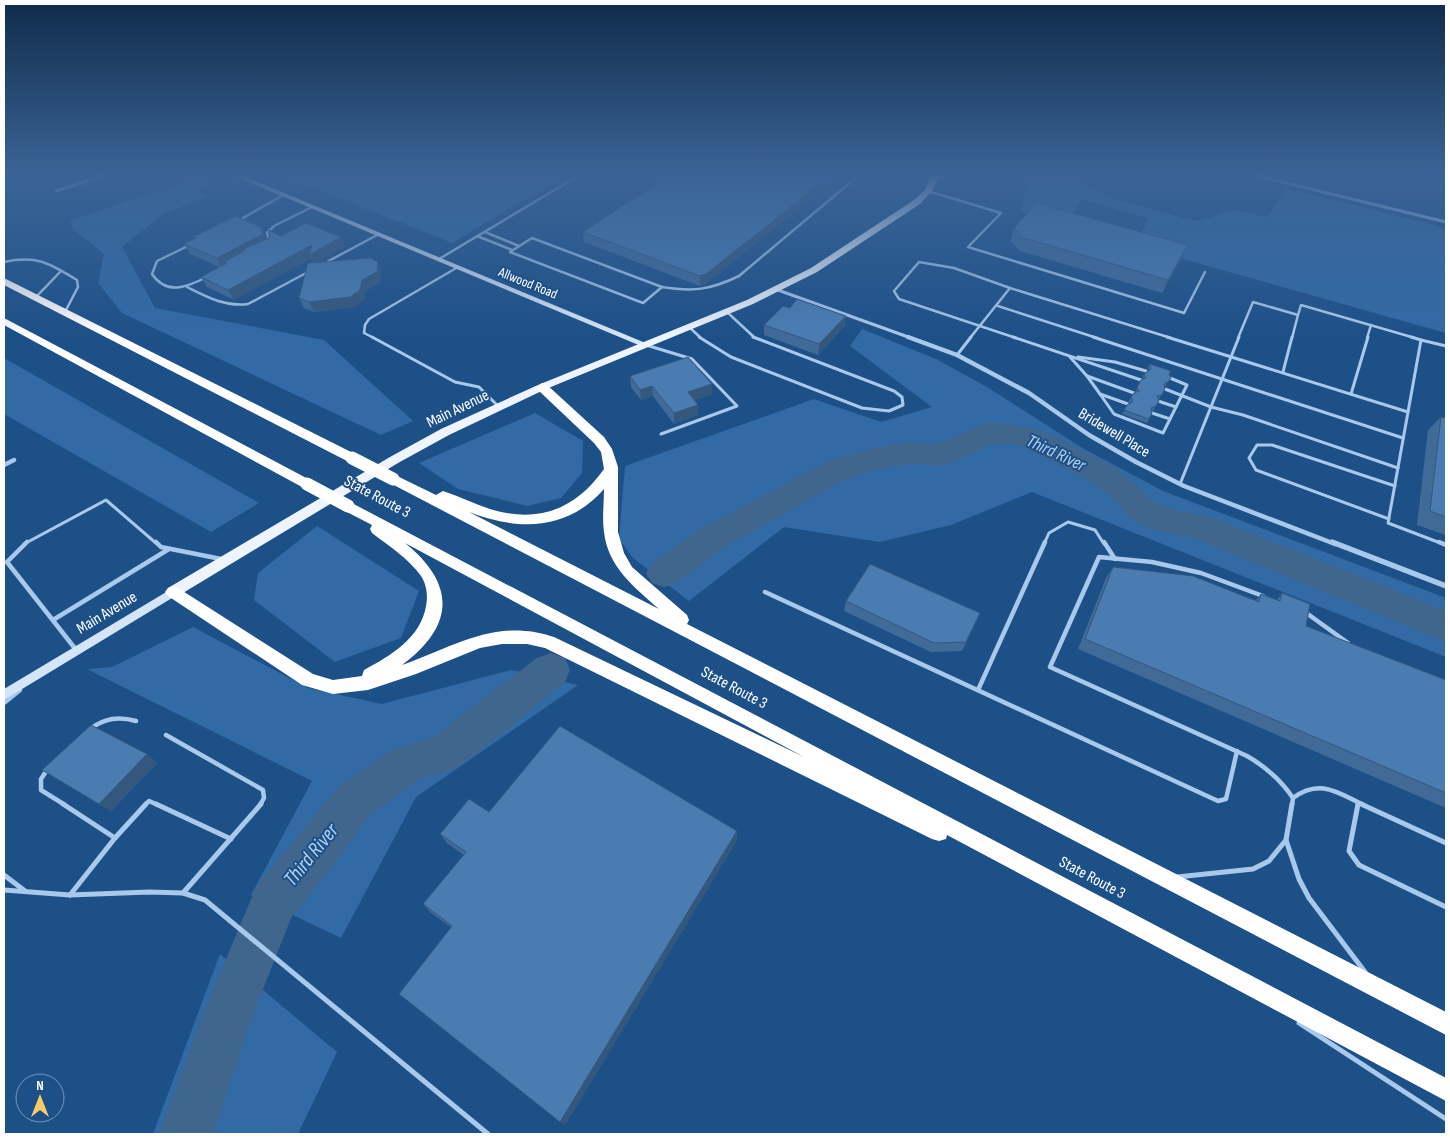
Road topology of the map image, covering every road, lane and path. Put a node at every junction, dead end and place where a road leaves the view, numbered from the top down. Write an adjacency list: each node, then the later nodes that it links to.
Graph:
1 (271, 229): 11 (lane)
2 (367, 229): 8 (main road, Allwood Road)
3 (490, 229): 7 (lane)
4 (795, 229): 24 (lane)
5 (877, 229): 26 (main road, Main Avenue)
6 (985, 229): 20 (lane)
7 (485, 232): 9 (lane); 12 (lane)
8 (379, 234): 14 (main road, Allwood Road); 16 (lane)
9 (477, 236): 13 (lane); 14 (lane)
10 (194, 244): 23 (lane)
11 (272, 245)
12 (519, 246): 13 (lane); 24 (lane)
13 (512, 250): 24 (lane)
14 (439, 259): 17 (main road, Allwood Road)
15 (4, 262): 19 (lane)
16 (323, 264)
17 (458, 267): 37 (main road, Allwood Road); 56 (lane)
18 (314, 269): 23 (lane)
19 (61, 272): 27 (lane); 29 (lane)
20 (1205, 272)
21 (213, 274): 23 (lane)
22 (4, 280): 27 (highway, State Route 3)
23 (187, 287)
24 (662, 287)
25 (1010, 288): 28 (lane); 33 (lane); 41 (lane)
26 (775, 289): 30 (main road, Main Avenue); 39 (street, Bridewell Place)
27 (36, 297): 29 (highway, State Route 3)
28 (998, 306): 33 (lane); 46 (lane)
29 (65, 312): 68 (highway, State Route 3, bridge)
30 (727, 312): 35 (main road, Main Avenue); 35 (lane)
31 (1298, 315): 34 (lane); 41 (lane); 43 (lane)
32 (4, 321): 71 (highway, State Route 3, bridge)
33 (982, 326): 39 (lane); 40 (lane)
34 (1371, 326): 36 (lane); 52 (lane)
35 (688, 327): 37 (main road, Main Avenue)
36 (1421, 340): 38 (lane); 59 (lane)
37 (644, 344): 48 (main road, Main Avenue); 62 (lane)
38 (1446, 346)
39 (957, 355): 69 (street, Bridewell Place)
40 (1068, 355): 42 (lane); 44 (lane); 47 (lane)
41 (1231, 356): 43 (lane); 46 (lane)
42 (1146, 371)
43 (1283, 372): 52 (lane)
44 (1087, 376): 50 (lane); 51 (lane)
45 (1170, 378): 53 (lane)
46 (1222, 379): 58 (lane); 63 (lane)
47 (1141, 380)
48 (542, 387): 56 (main road, Main Avenue); 66 (highway)
49 (1165, 389): 53 (lane)
50 (1134, 393)
51 (1100, 394): 55 (lane); 61 (lane)
52 (1351, 394): 59 (lane)
53 (1182, 395): 57 (lane); 58 (lane)
54 (1158, 401): 57 (lane)
55 (1128, 404)
56 (499, 407): 76 (main road, Main Avenue)
57 (1176, 407): 61 (lane)
58 (1211, 407): 67 (lane); 69 (lane)
59 (1408, 412): 63 (lane)
60 (1152, 413): 61 (lane)
61 (1170, 419)
62 (661, 434)
63 (1403, 438): 67 (lane)
64 (14, 460): 65 (street)
65 (4, 465)
66 (611, 468): 68 (highway); 83 (highway)
67 (1398, 468): 70 (lane)
68 (392, 479): 83 (highway, State Route 3)
69 (1180, 484): 77 (street, Bridewell Place)
70 (1395, 486): 72 (lane); 72 (lane)
71 (348, 506): 87 (highway); 109 (highway, State Route 3)
72 (1389, 518): 73 (lane)
73 (1446, 545)
74 (169, 548): 76 (lane); 82 (lane); 82 (lane)
75 (1115, 559): 80 (lane); 88 (lane); 94 (lane)
76 (227, 560): 78 (main road, Main Avenue)
77 (1446, 586)
78 (172, 592): 85 (main road, Main Avenue); 87 (highway)
79 (765, 592): 88 (lane)
80 (1270, 598)
81 (1297, 609): 84 (lane)
82 (53, 620): 85 (lane)
83 (702, 638): 103 (highway, State Route 3)
84 (1352, 647)
85 (77, 650): 86 (main road, Main Avenue)
86 (46, 669): 89 (main road, Main Avenue); 90 (lane)
87 (333, 687): 109 (highway)
88 (978, 690): 94 (lane)
89 (4, 695)
90 (4, 703)
91 (136, 721): 92 (lane)
92 (88, 732)
93 (166, 735): 99 (lane)
94 (1237, 751): 96 (lane)
95 (54, 763): 98 (lane)
96 (1293, 798): 97 (lane); 100 (lane)
97 (1358, 803): 101 (lane); 108 (lane)
98 (115, 838): 99 (lane); 107 (lane)
99 (231, 839): 106 (lane)
100 (1286, 840): 103 (lane); 110 (lane)
101 (1446, 843)
102 (4, 875): 105 (lane)
103 (1163, 878): 110 (highway, State Route 3)
104 (4, 890): 105 (lane)
105 (26, 892): 107 (lane)
106 (183, 892): 107 (lane); 116 (lane)
107 (70, 895)
108 (1446, 907)
109 (1214, 966): 111 (lane); 114 (highway, State Route 3)
110 (1376, 988): 113 (highway, State Route 3)
111 (1280, 1010)
112 (1297, 1021): 115 (lane)
113 (1446, 1024)
114 (1446, 1090)
115 (1446, 1120)
116 (488, 1134)

